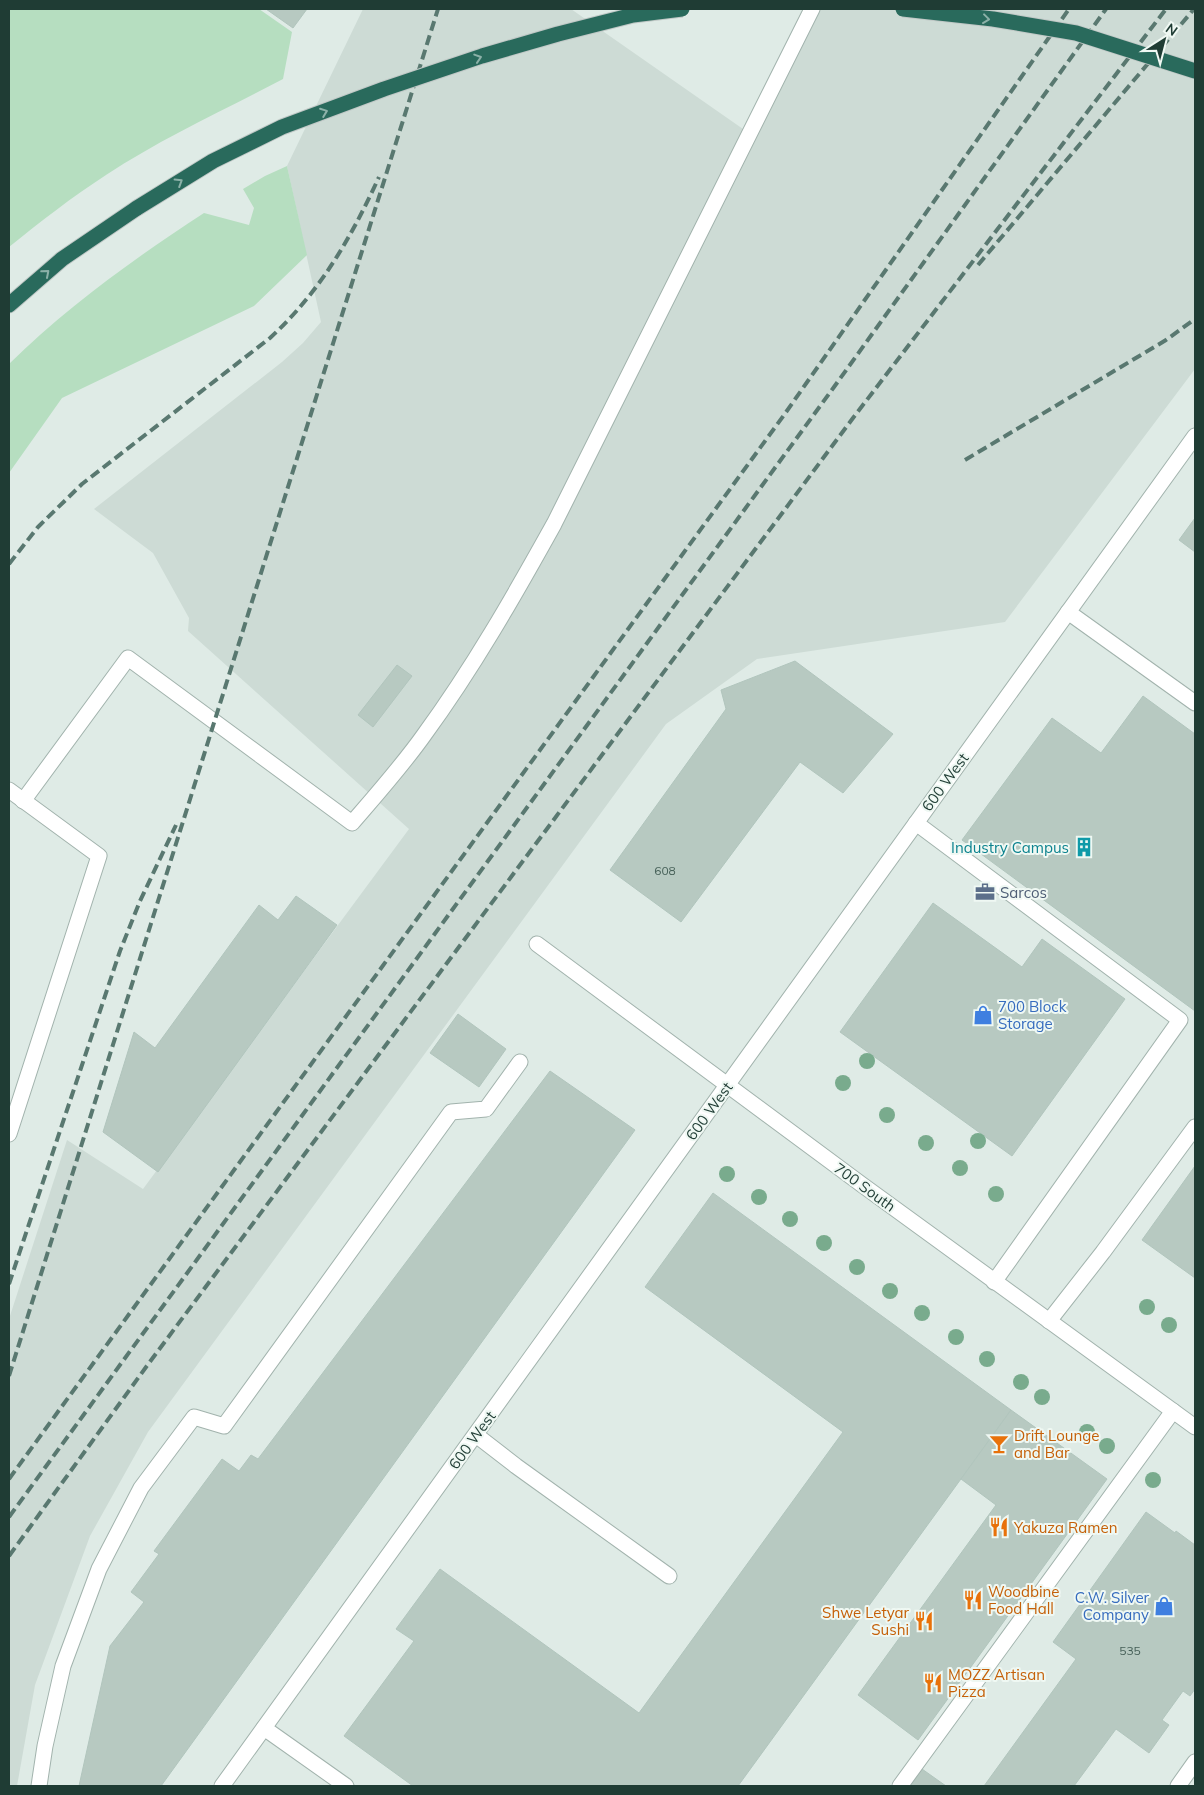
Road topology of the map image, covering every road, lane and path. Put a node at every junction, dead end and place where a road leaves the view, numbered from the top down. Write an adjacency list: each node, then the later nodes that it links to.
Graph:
1 (682, 9): 5 (highway, one-way to 1, bridge)
2 (812, 9): 10 (street)
3 (903, 9): 4 (highway, one-way to 4, bridge)
4 (1195, 70)
5 (9, 305)
6 (1195, 436): 7 (street, 600 West)
7 (1068, 612): 8 (street); 11 (street, 600 West)
8 (1195, 703)
9 (9, 790): 10 (street)
10 (23, 801): 16 (street)
11 (916, 823): 14 (street, 600 West); 17 (street)
12 (537, 944): 14 (street, 700 South)
13 (520, 1062): 25 (street)
14 (727, 1085): 17 (street, 700 South); 21 (street, 600 West)
15 (1195, 1127): 18 (street)
16 (9, 1134)
17 (994, 1282): 18 (street, 700 South)
18 (1049, 1321): 19 (street, 700 South)
19 (1172, 1411): 20 (street, 700 South); 28 (street)
20 (1195, 1427)
21 (476, 1435): 22 (street); 23 (street, 600 West)
22 (669, 1576)
23 (264, 1728): 26 (street, 600 West); 27 (street)
24 (1195, 1762): 29 (street)
25 (38, 1786)
26 (222, 1786)
27 (346, 1786)
28 (900, 1786)
29 (1178, 1786)

